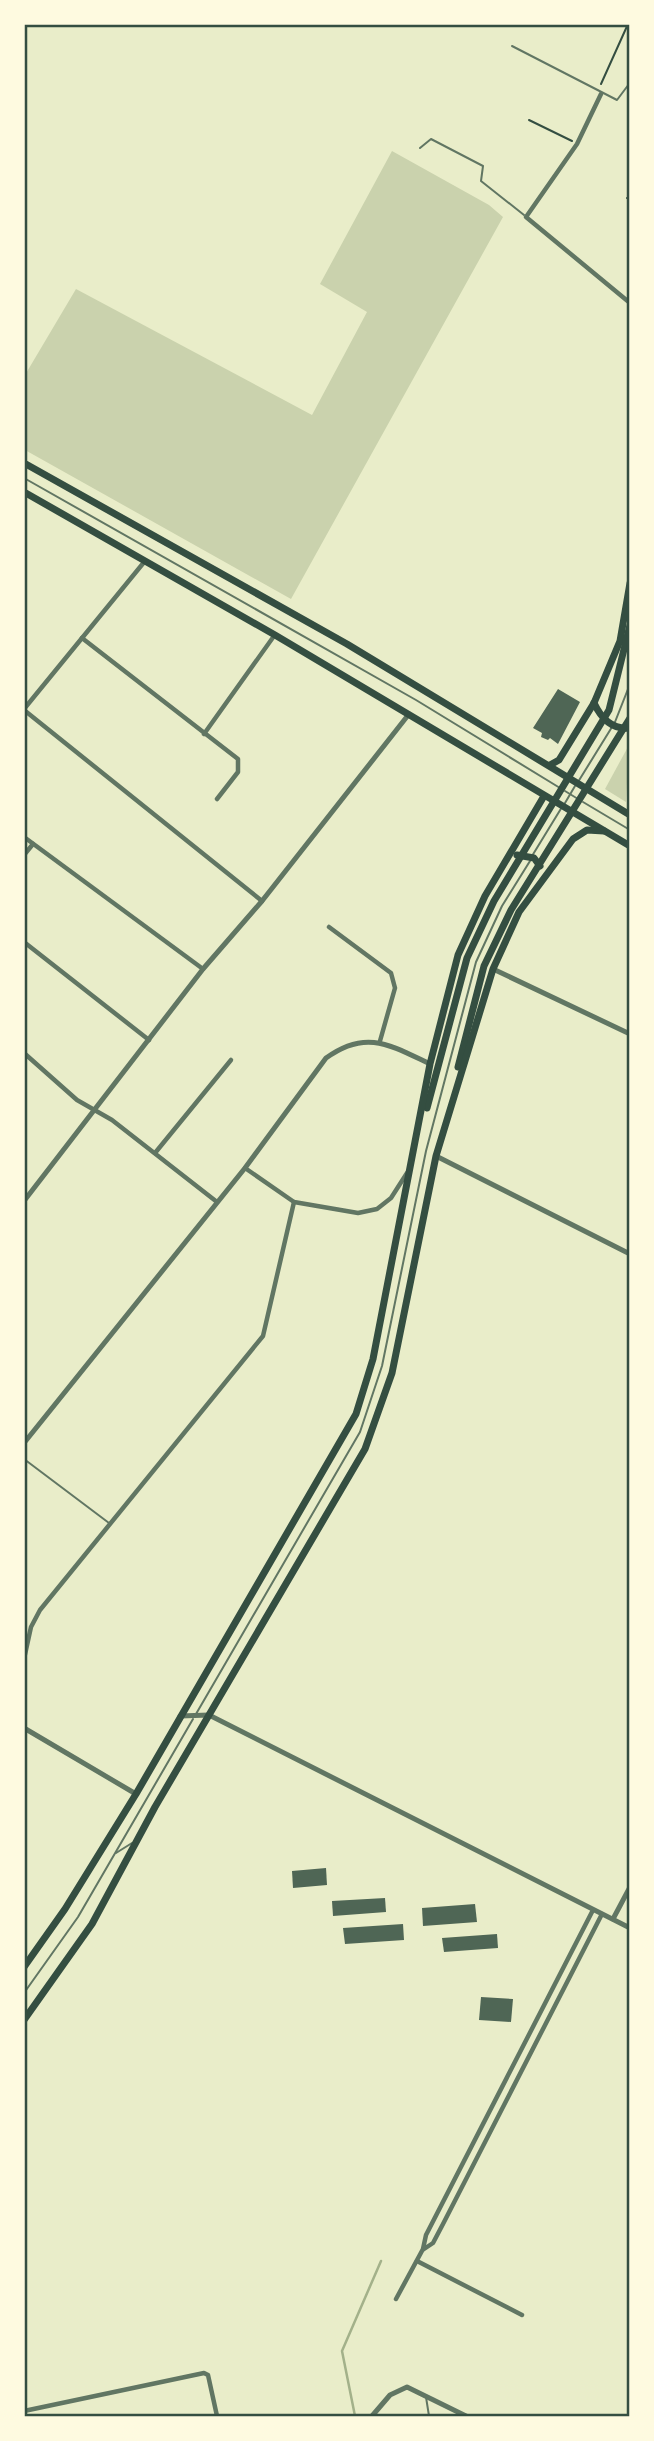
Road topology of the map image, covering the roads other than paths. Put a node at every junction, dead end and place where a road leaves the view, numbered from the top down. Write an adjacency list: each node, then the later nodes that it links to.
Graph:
1 (512, 46): 3 (lane)
2 (629, 84): 3 (lane)
3 (601, 94): 5 (street)
4 (420, 148): 5 (lane)
5 (526, 217): 6 (street)
6 (629, 303)
7 (24, 463): 22 (main road)
8 (24, 478): 26 (lane)
9 (24, 492): 10 (main road)
10 (145, 561): 13 (main road); 14 (street)
11 (629, 583): 16 (main road)
12 (629, 625): 46 (main road)
13 (275, 635): 18 (main road); 21 (street)
14 (82, 638): 17 (street); 21 (street)
15 (629, 684): 59 (lane)
16 (594, 703): 20 (main road); 22 (main road)
17 (24, 710): 34 (street)
18 (409, 714): 23 (main road); 34 (street)
19 (629, 718): 48 (main road)
20 (629, 728)
21 (204, 734): 24 (street)
22 (550, 765): 25 (main road)
23 (544, 796): 27 (main road); 32 (main road)
24 (217, 799)
25 (629, 815)
26 (629, 830)
27 (604, 831): 30 (main road); 33 (main road)
28 (24, 838): 29 (street)
29 (33, 844): 31 (street); 37 (street)
30 (629, 846)
31 (24, 855)
32 (509, 855): 33 (main road); 44 (main road)
33 (544, 876): 38 (main road)
34 (262, 901): 37 (street)
35 (329, 927): 41 (street)
36 (24, 942): 40 (street)
37 (203, 969): 40 (street)
38 (493, 969): 39 (street); 48 (main road)
39 (629, 1034)
40 (150, 1041): 45 (street)
41 (380, 1041): 44 (street); 50 (street)
42 (24, 1053): 45 (street)
43 (231, 1060): 47 (street)
44 (430, 1063): 46 (main road)
45 (96, 1111): 47 (street); 51 (street)
46 (417, 1138): 49 (main road)
47 (155, 1153): 52 (street)
48 (436, 1156): 54 (street); 60 (main road)
49 (412, 1166): 53 (street); 61 (main road)
50 (245, 1168): 52 (street); 53 (street)
51 (24, 1200)
52 (217, 1202): 55 (street)
53 (294, 1202): 57 (street)
54 (629, 1254)
55 (24, 1443)
56 (24, 1459): 57 (lane)
57 (109, 1523): 58 (street)
58 (24, 1659)
59 (196, 1714): 60 (street); 61 (street); 65 (lane)
60 (209, 1715): 64 (main road); 67 (street)
61 (180, 1716): 63 (main road)
62 (24, 1728): 63 (street)
63 (136, 1794): 75 (main road)
64 (137, 1840): 65 (lane); 81 (main road)
65 (115, 1853): 78 (lane)
66 (629, 1887): 69 (street)
67 (593, 1910): 68 (street); 71 (street)
68 (603, 1914): 69 (street); 72 (street)
69 (613, 1919): 70 (street)
70 (629, 1928)
71 (583, 1932): 72 (street); 73 (street)
72 (592, 1936): 74 (street)
73 (568, 1960): 74 (street); 76 (street)
74 (579, 1965): 77 (street)
75 (24, 1967)
76 (555, 1986): 77 (street); 79 (street)
77 (565, 1990): 80 (street)
78 (24, 1993)
79 (542, 2012): 80 (street); 82 (street)
80 (551, 2017): 83 (street)
81 (24, 2020)
82 (528, 2039): 83 (street); 84 (street)
83 (537, 2044): 85 (street)
84 (514, 2065): 85 (street); 86 (street)
85 (523, 2070): 87 (street)
86 (487, 2118): 87 (street); 88 (street)
87 (496, 2122): 89 (street)
88 (447, 2194): 89 (street); 90 (street)
89 (456, 2199): 91 (street)
90 (434, 2219): 91 (street); 92 (street)
91 (443, 2224): 92 (street)
92 (424, 2249): 93 (street)
93 (417, 2261): 94 (street); 95 (street)
94 (396, 2300)
95 (522, 2315)
96 (426, 2395): 99 (street); 100 (lane); 101 (street)
97 (24, 2411): 98 (street)
98 (217, 2417)
99 (372, 2417)
100 (429, 2417)
101 (466, 2417)

